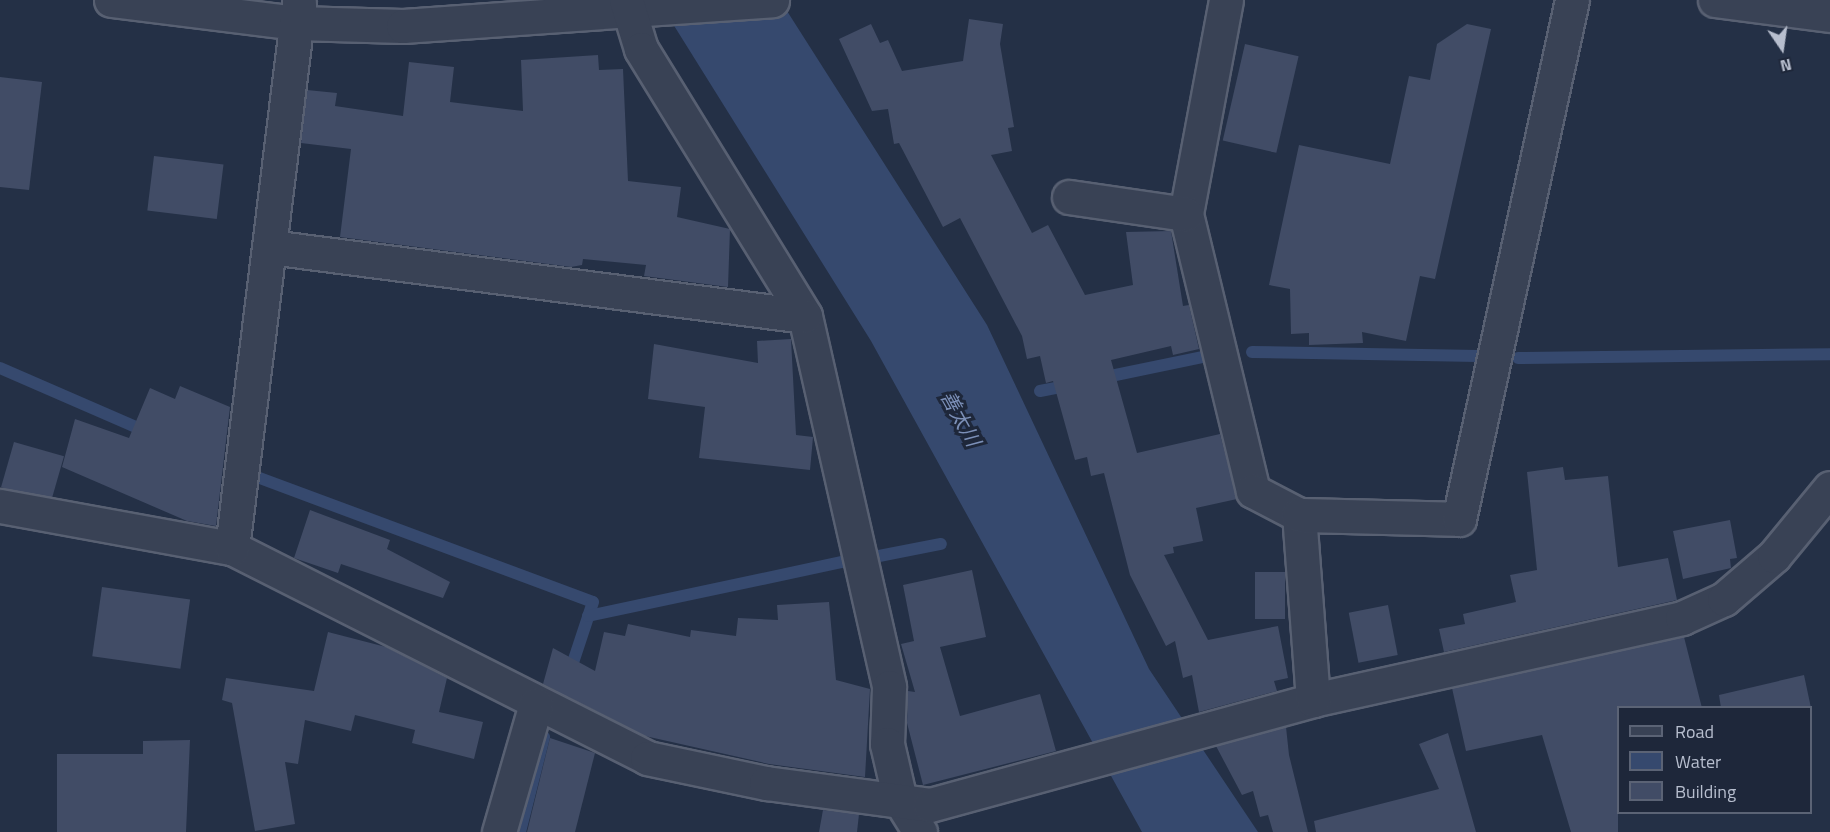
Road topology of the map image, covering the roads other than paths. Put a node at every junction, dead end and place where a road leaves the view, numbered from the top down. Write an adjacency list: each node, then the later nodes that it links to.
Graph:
1 (111, 0): 7 (street)
2 (772, 0): 6 (street)
3 (1226, 0): 10 (street)
4 (1572, 0): 15 (street)
5 (1715, 0): 8 (street)
6 (634, 8): 7 (street); 12 (street)
7 (297, 11): 11 (street)
8 (1830, 15)
9 (1069, 197): 10 (street)
10 (1186, 214): 15 (street)
11 (270, 247): 12 (street); 16 (street)
12 (805, 316): 19 (street)
13 (1826, 497): 17 (street)
14 (0, 506): 16 (street)
15 (1299, 515): 17 (street)
16 (232, 548): 18 (street)
17 (1313, 700): 19 (street)
18 (536, 704): 19 (street); 20 (street)
19 (900, 800): 21 (street)
20 (499, 832)
21 (920, 832)

